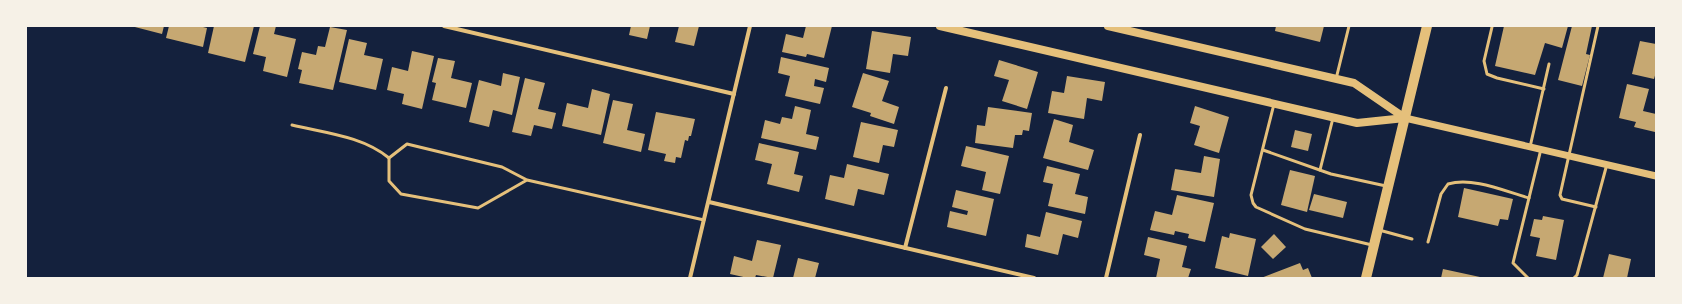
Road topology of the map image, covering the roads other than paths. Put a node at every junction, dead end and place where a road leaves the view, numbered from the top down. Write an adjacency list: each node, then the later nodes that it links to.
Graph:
1 (444, 26): 13 (street)
2 (750, 26): 13 (street)
3 (940, 26): 14 (main road)
4 (1108, 26): 10 (main road)
5 (1349, 26): 10 (lane)
6 (1427, 26): 16 (main road)
7 (1492, 26): 12 (lane)
8 (1598, 26): 22 (lane)
9 (1549, 64): 12 (lane)
10 (1336, 79): 16 (main road)
11 (946, 88): 37 (street)
12 (1544, 89): 19 (lane)
13 (734, 94): 30 (street)
14 (1274, 104): 15 (main road); 21 (lane)
15 (1333, 118): 16 (main road); 25 (lane)
16 (1405, 118): 19 (street); 28 (main road)
17 (292, 126): 23 (lane)
18 (1140, 135): 40 (street)
19 (1530, 146): 20 (street)
20 (1541, 149): 22 (street); 29 (lane)
21 (1263, 150): 25 (lane); 36 (lane)
22 (1568, 155): 24 (street); 31 (lane)
23 (389, 158): 27 (lane); 27 (lane)
24 (1607, 164): 26 (street); 31 (lane)
25 (1320, 170): 28 (lane)
26 (1656, 176)
27 (527, 180): 32 (lane)
28 (1388, 186): 33 (main road)
29 (1529, 198): 35 (lane); 42 (lane)
30 (708, 202): 32 (street); 37 (street)
31 (1596, 208): 43 (lane)
32 (704, 220): 38 (street)
33 (1378, 230): 34 (lane); 36 (main road)
34 (1412, 238)
35 (1428, 242)
36 (1374, 246): 41 (main road)
37 (905, 248): 39 (street)
38 (690, 278)
39 (1034, 278)
40 (1106, 278)
41 (1366, 278)
42 (1528, 278)
43 (1574, 278)

